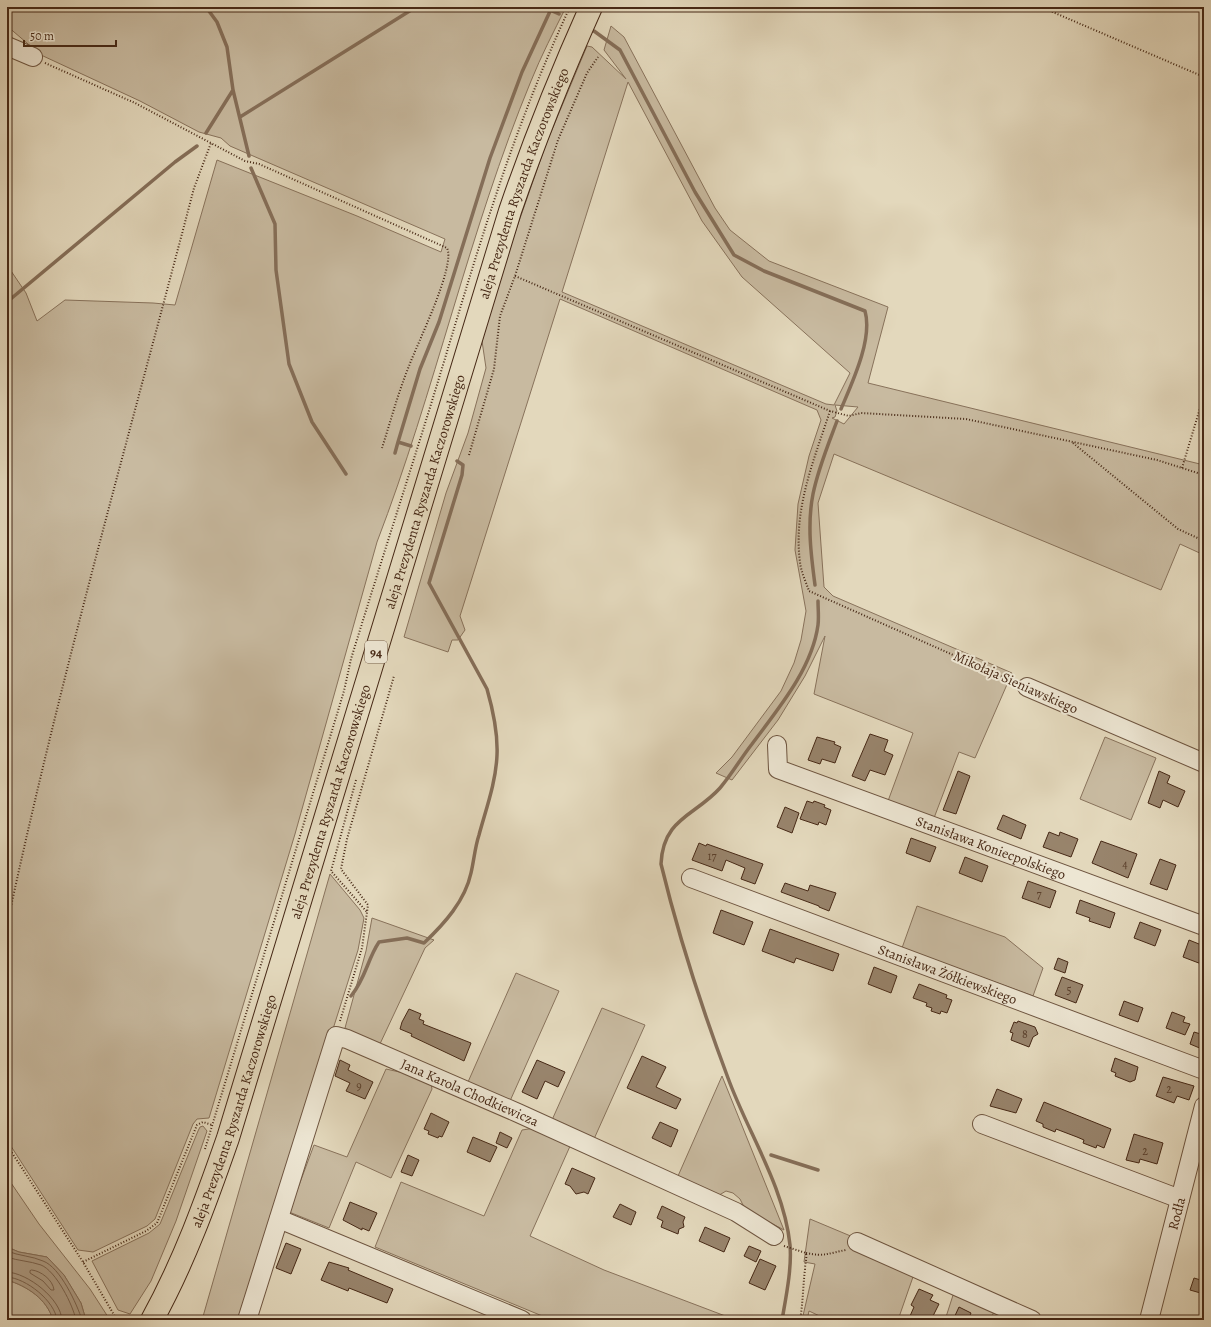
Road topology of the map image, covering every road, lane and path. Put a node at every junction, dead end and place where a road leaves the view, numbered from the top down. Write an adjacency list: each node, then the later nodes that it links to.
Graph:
1 (570, 7): 31 (path)
2 (591, 7): 42 (main road, aleja Prezydenta Ryszarda Kaczorowskiego / 94)
3 (1041, 7): 7 (path)
4 (7, 46): 5 (street)
5 (33, 57): 8 (path)
6 (598, 57): 9 (path)
7 (1204, 77)
8 (211, 143): 13 (path); 25 (path)
9 (515, 276): 11 (path); 14 (path)
10 (1204, 395): 15 (path)
11 (830, 411): 12 (path); 19 (path, Mikołaja Sieniawskiego)
12 (1073, 442): 15 (path); 17 (path)
13 (382, 448)
14 (469, 455)
15 (1182, 468): 16 (path)
16 (1204, 475)
17 (1204, 542)
18 (394, 676): 24 (path)
19 (1027, 687): 21 (street, Mikołaja Sieniawskiego)
20 (777, 745): 26 (street, Stanisława Koniecpolskiego)
21 (1204, 763)
22 (357, 777): 24 (path)
23 (691, 878): 28 (street, Stanisława Żółkiewskiego)
24 (367, 912): 27 (path)
25 (7, 925)
26 (1204, 926)
27 (336, 1036): 35 (street); 36 (street, Jana Karola Chodkiewicza)
28 (1204, 1070)
29 (1204, 1106): 34 (street, Rodła)
30 (982, 1124): 34 (street)
31 (212, 1125): 33 (path); 40 (path)
32 (7, 1146): 40 (path)
33 (204, 1153)
34 (1180, 1199): 47 (street, Rodła)
35 (279, 1219): 43 (street); 44 (street)
36 (774, 1236)
37 (857, 1242): 39 (path); 46 (street)
38 (787, 1248): 39 (path)
39 (806, 1253): 45 (path)
40 (83, 1262): 41 (path)
41 (117, 1320)
42 (152, 1320)
43 (247, 1320)
44 (522, 1320)
45 (800, 1320)
46 (1032, 1320)
47 (1149, 1320)

